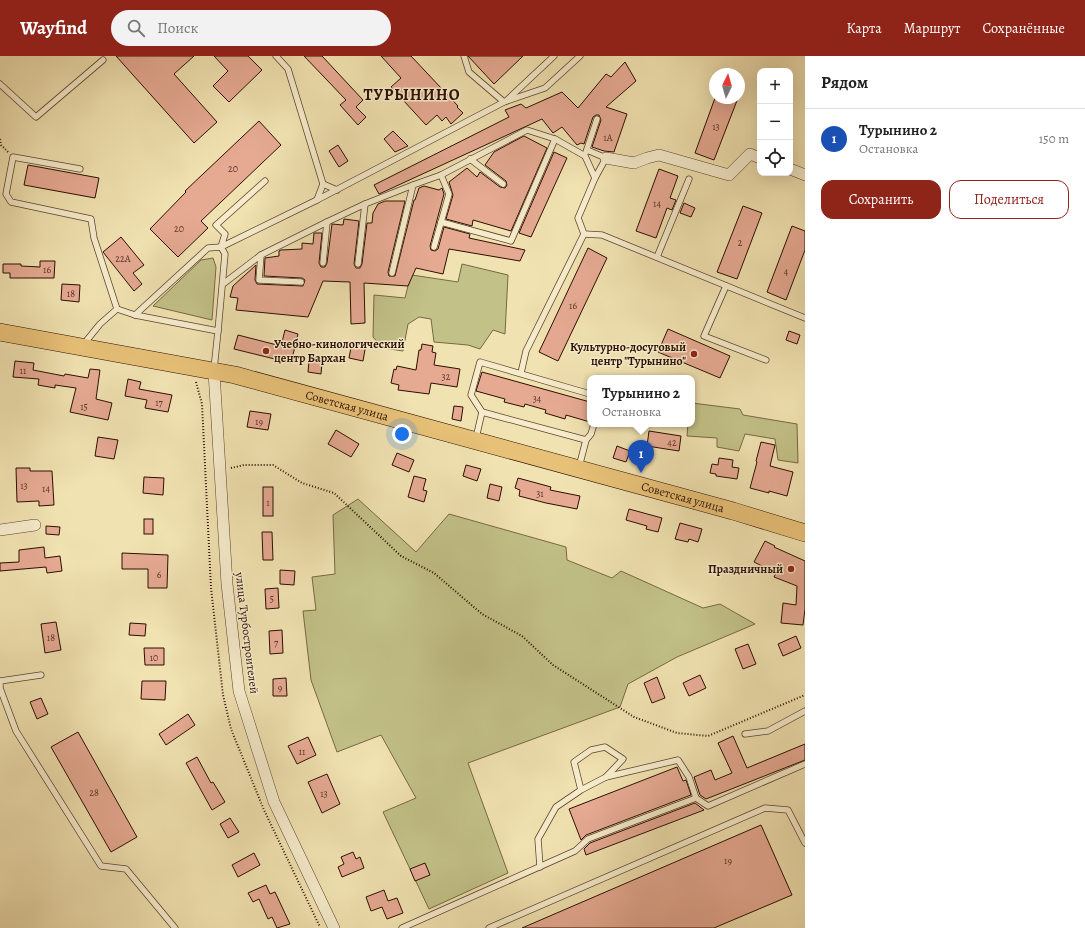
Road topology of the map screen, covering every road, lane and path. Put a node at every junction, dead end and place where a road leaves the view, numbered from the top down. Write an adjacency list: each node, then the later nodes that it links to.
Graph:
1 (276, 56): 24 (lane)
2 (464, 56): 7 (lane)
3 (554, 56): 7 (lane)
4 (580, 56): 7 (lane)
5 (103, 60): 6 (lane)
6 (0, 84)
7 (504, 102): 27 (lane)
8 (597, 119): 11 (lane)
9 (0, 139): 13 (path)
10 (555, 139): 12 (lane); 16 (lane); 31 (lane)
11 (587, 150): 12 (lane); 15 (lane)
12 (585, 156): 21 (lane)
13 (13, 157): 17 (lane); 43 (lane)
14 (757, 157): 15 (street)
15 (606, 158): 21 (lane)
16 (470, 159): 19 (lane); 25 (lane)
17 (80, 169)
18 (793, 170): 20 (street)
19 (441, 175): 26 (lane); 31 (lane)
20 (805, 175)
21 (595, 178): 32 (lane)
22 (689, 179): 36 (lane)
23 (265, 181): 33 (lane)
24 (323, 184): 27 (lane); 28 (lane)
25 (503, 184)
26 (413, 185): 29 (lane); 39 (lane)
27 (337, 190): 28 (lane)
28 (317, 200): 33 (lane)
29 (365, 204): 30 (lane); 38 (lane)
30 (327, 222): 35 (lane); 37 (lane)
31 (441, 222): 34 (lane)
32 (584, 234): 36 (lane); 51 (lane)
33 (221, 247): 41 (lane); 44 (lane)
34 (434, 248)
35 (261, 255): 40 (lane); 41 (lane)
36 (657, 257): 42 (lane)
37 (323, 263)
38 (358, 264)
39 (392, 273)
40 (301, 282)
41 (223, 284): 47 (lane)
42 (726, 286): 45 (lane); 49 (lane)
43 (117, 309): 44 (lane); 48 (lane)
44 (135, 315): 47 (lane)
45 (805, 318)
46 (0, 332): 48 (main road, Советская улица)
47 (218, 332): 50 (lane)
48 (80, 348): 50 (main road, Советская улица)
49 (766, 360)
50 (214, 372): 56 (main road, Советская улица); 58 (street, улица Турбостроителей)
51 (521, 373): 52 (lane); 53 (lane)
52 (587, 393)
53 (482, 412): 55 (lane); 56 (lane)
54 (593, 427): 55 (lane)
55 (586, 440): 57 (lane)
56 (475, 441): 57 (main road, Советская улица)
57 (579, 469): 61 (main road, Советская улица)
58 (220, 470): 64 (path); 74 (street, улица Турбостроителей)
59 (35, 525): 60 (street)
60 (0, 530)
61 (805, 533)
62 (41, 675): 63 (lane)
63 (0, 687): 73 (lane)
64 (805, 694)
65 (805, 711): 66 (lane)
66 (745, 734)
67 (805, 764): 70 (lane)
68 (606, 777): 69 (lane); 69 (lane); 70 (lane)
69 (581, 790): 72 (lane)
70 (696, 798): 72 (lane)
71 (805, 843): 76 (lane)
72 (540, 867): 75 (lane)
73 (175, 928)
74 (334, 928)
75 (402, 928)
76 (490, 928)

